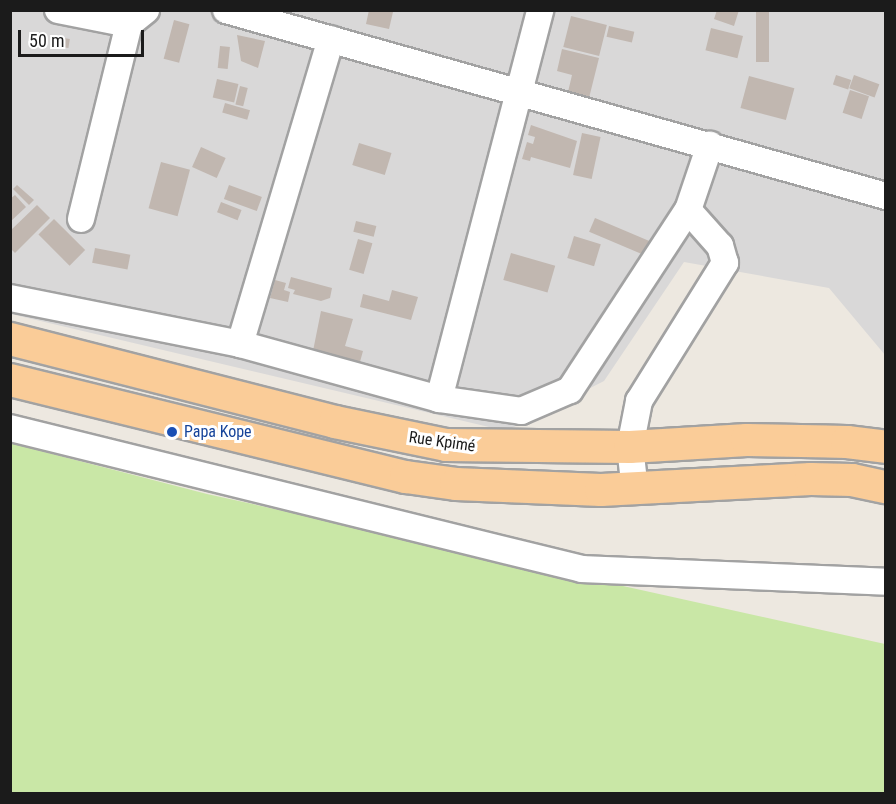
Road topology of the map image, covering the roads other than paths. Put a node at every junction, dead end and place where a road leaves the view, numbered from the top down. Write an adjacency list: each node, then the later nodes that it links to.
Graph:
1 (58, 10): 4 (street)
2 (226, 10): 5 (street)
3 (540, 10): 6 (street)
4 (137, 17): 10 (street)
5 (331, 39): 6 (street); 13 (street)
6 (518, 92): 7 (street); 15 (street)
7 (710, 145): 8 (street); 9 (street)
8 (885, 196)
9 (688, 210): 15 (street); 17 (street)
10 (81, 219)
11 (10, 298): 13 (street)
12 (10, 339): 17 (main road, Rue Kpimé)
13 (240, 344): 15 (street)
14 (10, 380): 20 (main road)
15 (440, 399)
16 (10, 428): 21 (street)
17 (630, 447): 18 (main road, Rue Kpimé); 20 (street)
18 (885, 447)
19 (885, 487): 20 (main road)
20 (635, 489)
21 (885, 582)

